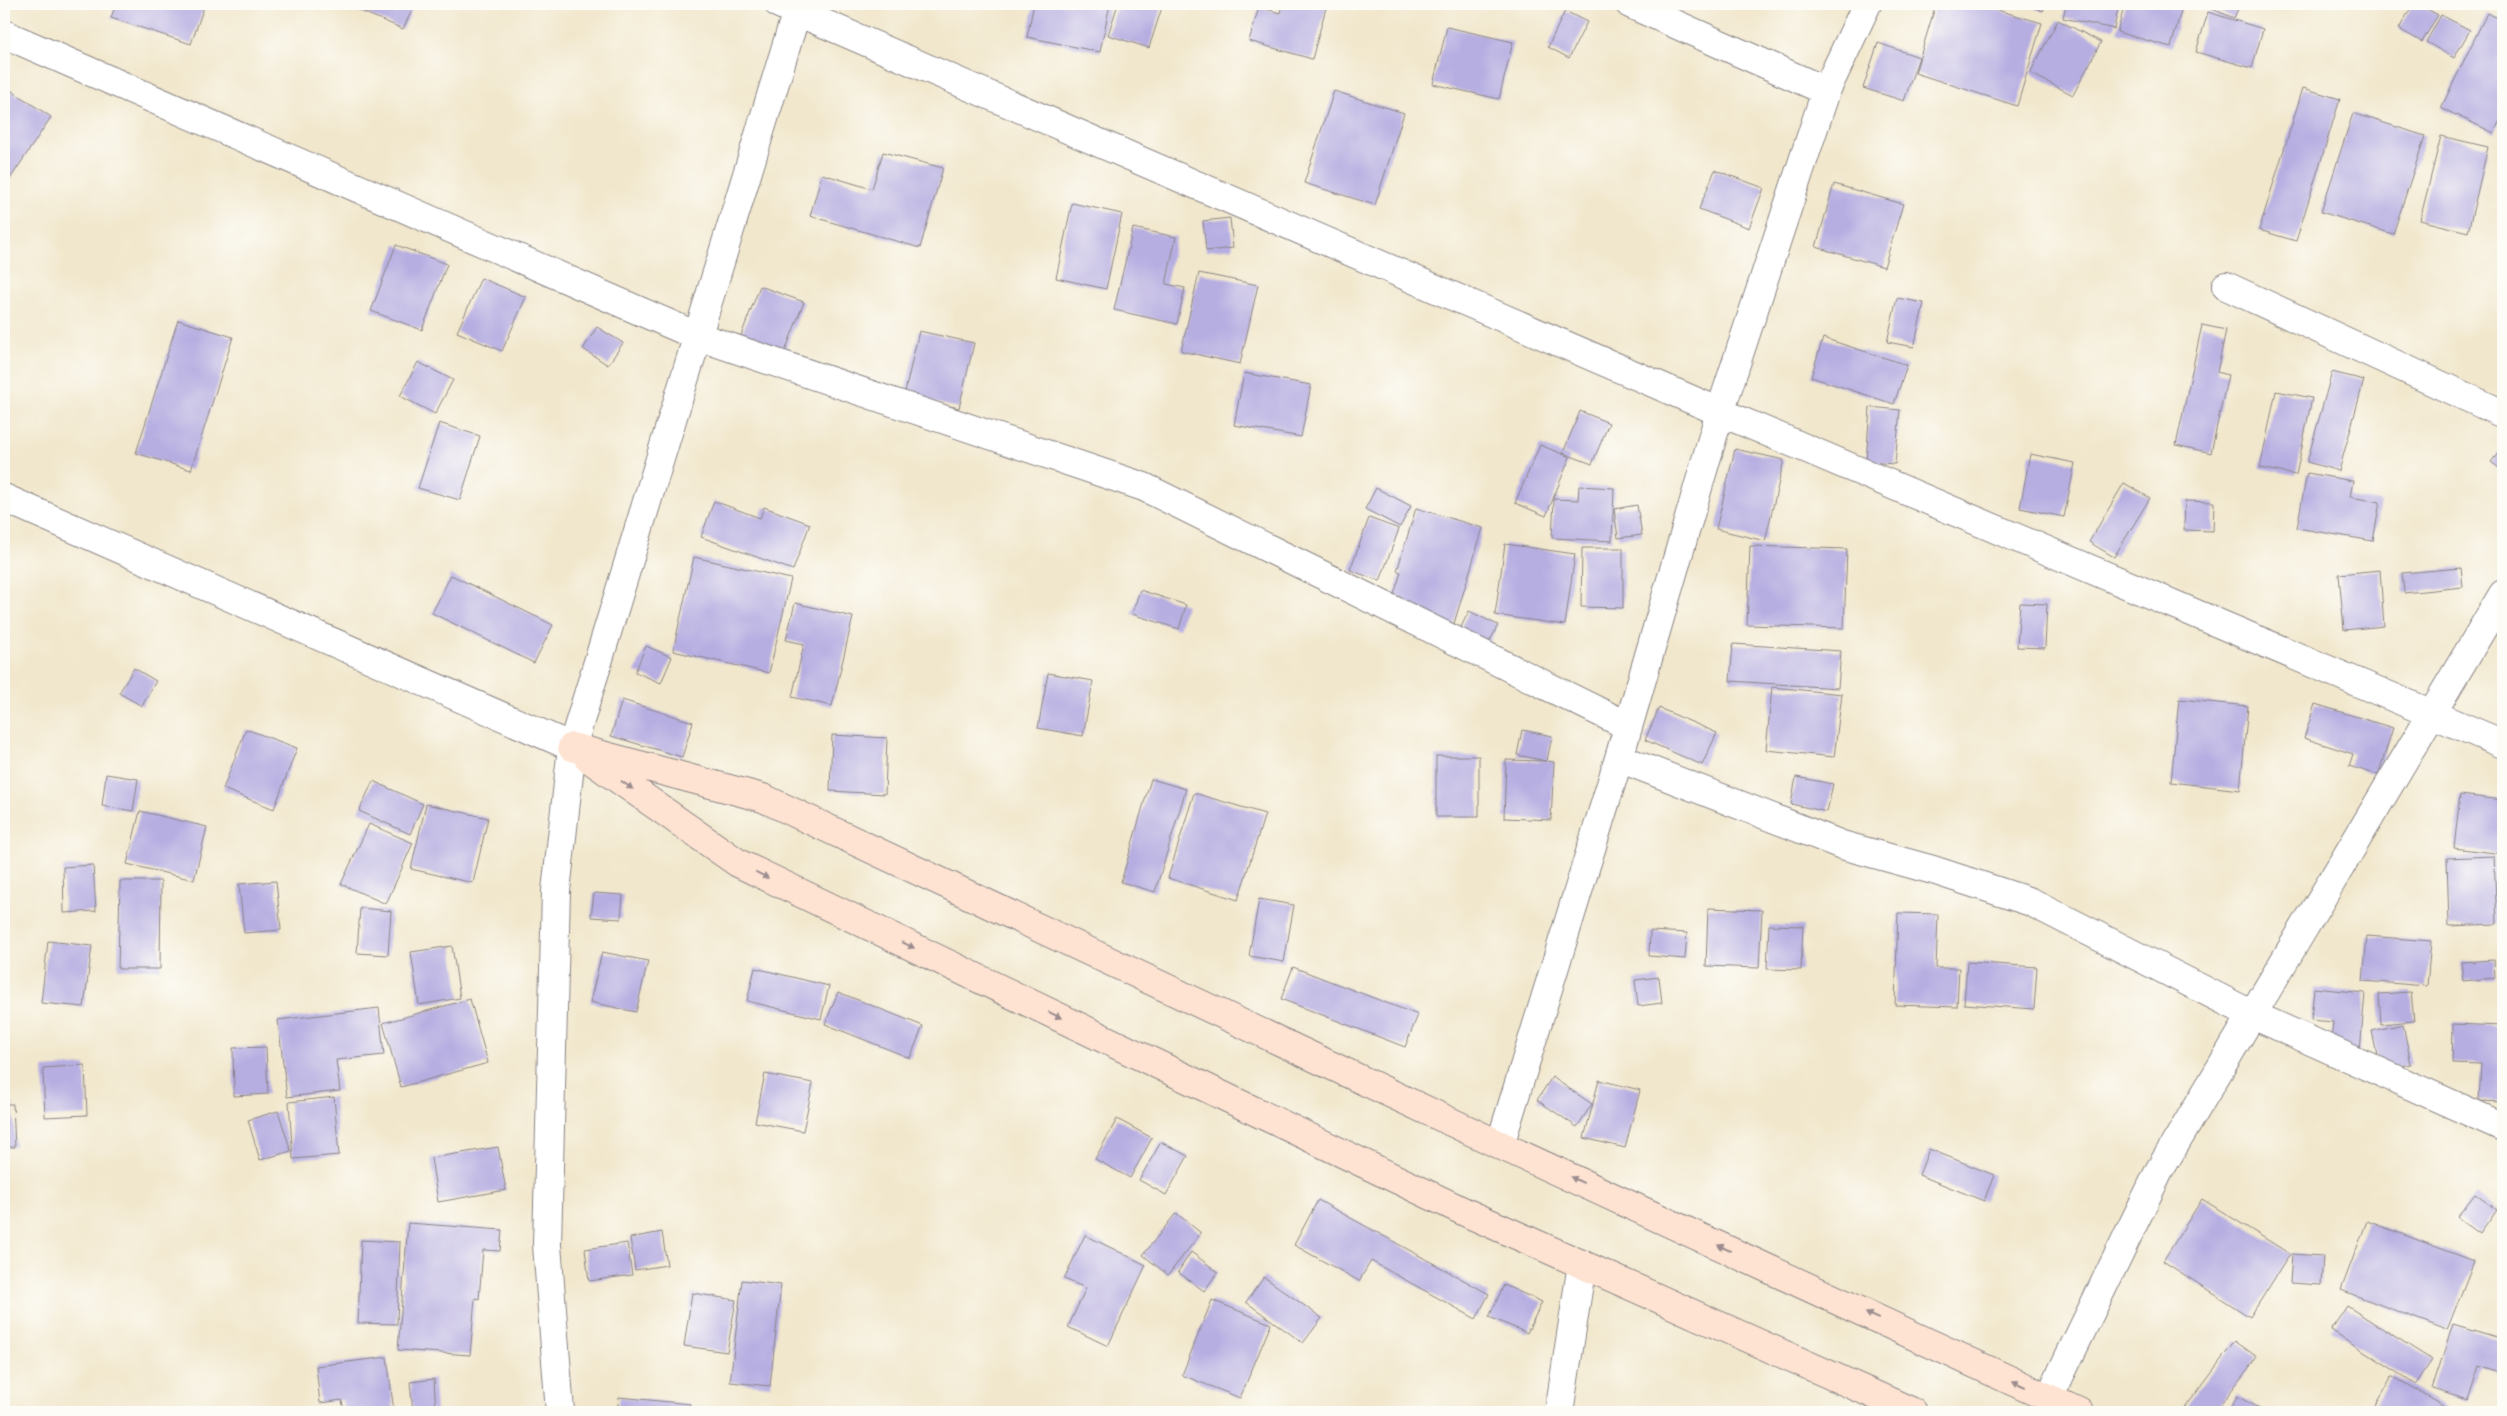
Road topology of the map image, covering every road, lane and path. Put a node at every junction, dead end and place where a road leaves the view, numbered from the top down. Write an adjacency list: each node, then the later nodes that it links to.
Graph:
1 (1630, 4): 5 (street)
2 (1868, 4): 5 (street)
3 (792, 6): 7 (street); 8 (street)
4 (4, 34): 7 (street)
5 (1826, 91): 8 (street)
6 (2226, 286): 9 (street)
7 (696, 336): 13 (street); 15 (street)
8 (1720, 412): 12 (street); 13 (street)
9 (2503, 414)
10 (4, 498): 15 (street)
11 (2503, 594): 12 (street)
12 (2434, 713): 14 (street); 17 (street)
13 (1628, 726): 16 (street)
14 (2503, 744)
15 (572, 747): 19 (main road); 20 (main road, one-way to 20); 22 (street)
16 (1619, 758): 17 (street); 19 (street)
17 (2253, 1015): 18 (street); 21 (street)
18 (2503, 1127)
19 (1500, 1145): 21 (main road, one-way to 19)
20 (1582, 1264): 23 (street); 24 (main road)
21 (2049, 1398): 25 (main road)
22 (560, 1412)
23 (1559, 1412)
24 (1913, 1412)
25 (2079, 1412)

